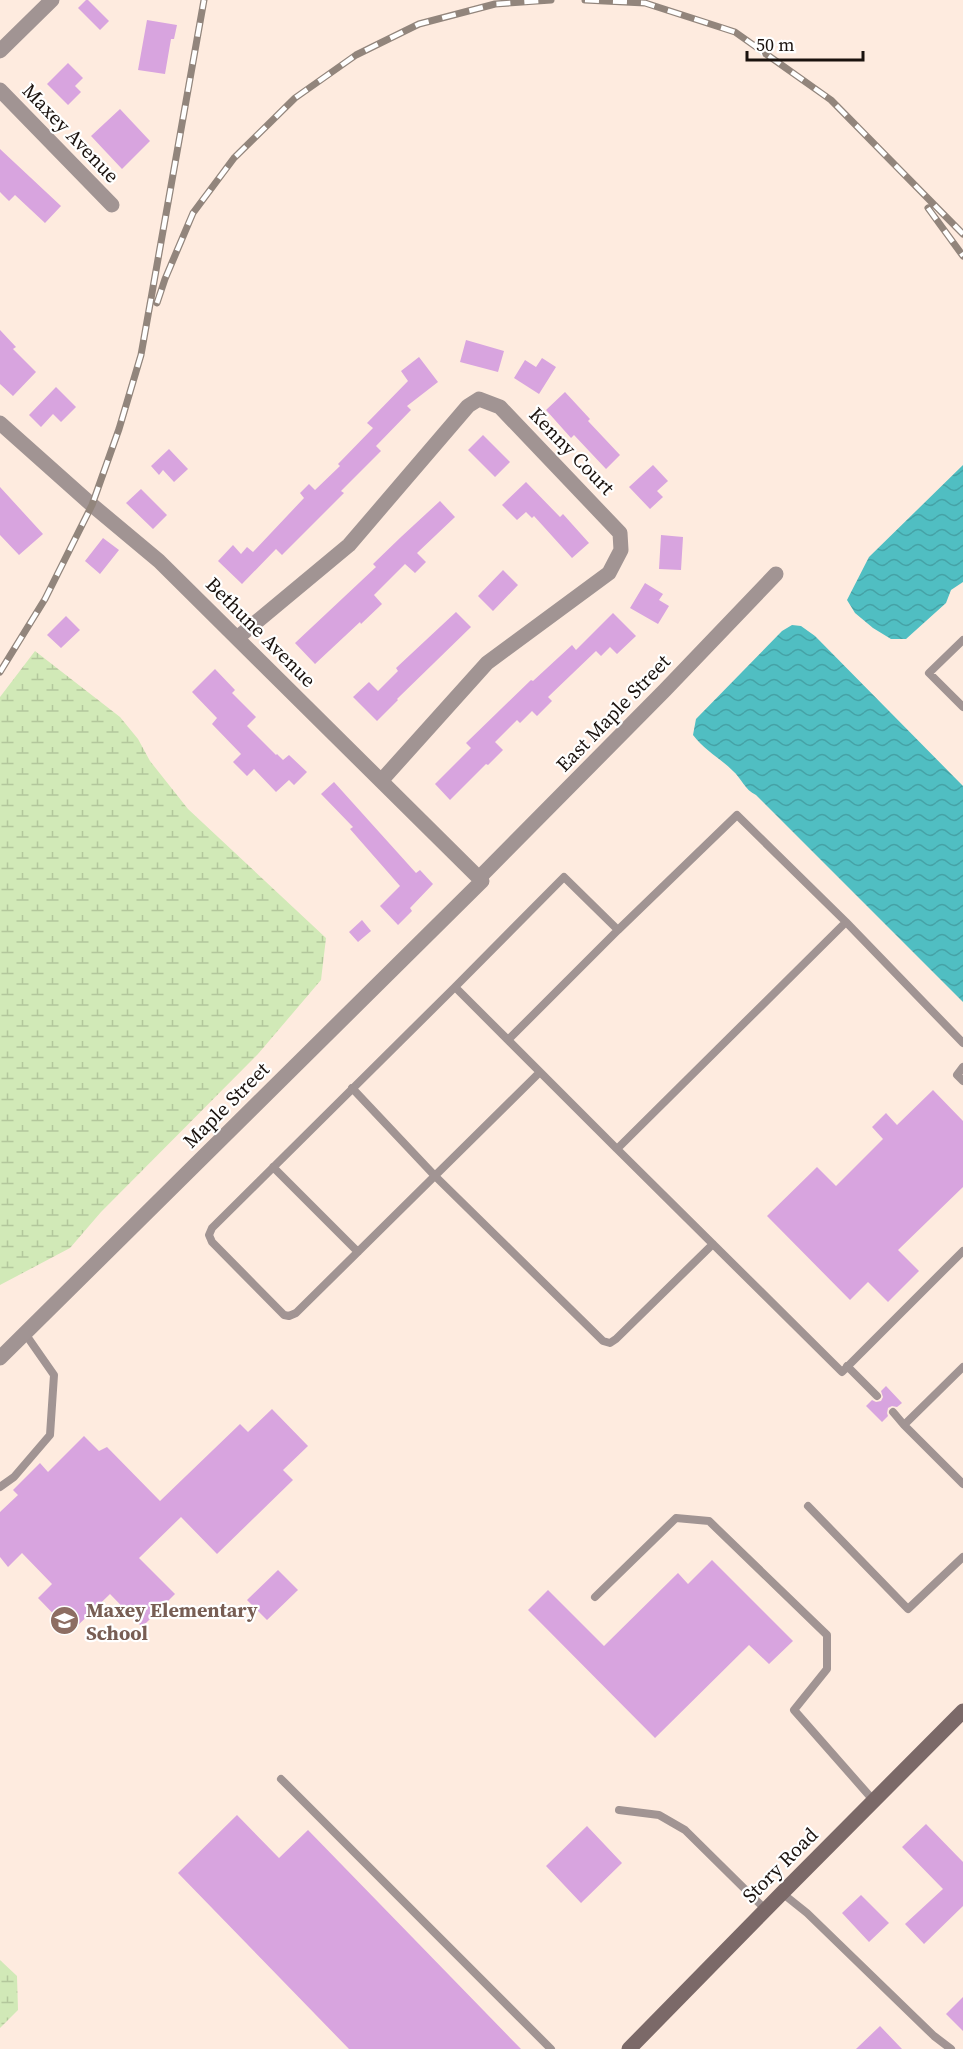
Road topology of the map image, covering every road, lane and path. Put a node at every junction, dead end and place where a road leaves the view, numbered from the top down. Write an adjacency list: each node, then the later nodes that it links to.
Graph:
1 (52, 0): 2 (street)
2 (0, 51)
3 (0, 90): 4 (street, Maxey Avenue)
4 (112, 205)
5 (0, 423): 7 (street, Bethune Avenue)
6 (776, 574): 11 (street, East Maple Street)
7 (237, 638): 10 (street, Bethune Avenue); 10 (street, Kenny Court)
8 (963, 639): 9 (lane)
9 (963, 707)
10 (381, 781): 11 (street, Bethune Avenue)
11 (480, 880): 29 (street, Maple Street)
12 (846, 922): 13 (lane); 16 (lane); 21 (lane)
13 (618, 930): 14 (lane); 15 (lane)
14 (455, 987): 15 (lane); 20 (lane)
15 (508, 1040): 18 (lane)
16 (963, 1043)
17 (963, 1067): 19 (lane)
18 (540, 1072): 21 (lane); 23 (lane)
19 (963, 1081)
20 (352, 1088): 22 (lane); 23 (lane)
21 (616, 1149): 24 (lane)
22 (273, 1167): 26 (lane); 26 (lane)
23 (435, 1176): 24 (lane); 26 (lane)
24 (713, 1244): 31 (lane)
25 (963, 1251): 27 (lane)
26 (358, 1252)
27 (955, 1259): 28 (lane); 31 (lane)
28 (963, 1267)
29 (24, 1333): 30 (street, Maple Street); 37 (lane)
30 (0, 1359)
31 (847, 1366): 33 (lane)
32 (963, 1366): 35 (lane)
33 (877, 1396)
34 (892, 1412): 35 (lane)
35 (904, 1425): 36 (lane)
36 (963, 1484)
37 (0, 1487)
38 (808, 1506): 39 (lane)
39 (963, 1557)
40 (596, 1597): 43 (lane)
41 (963, 1711): 43 (street, Story Road)
42 (281, 1779): 47 (lane)
43 (874, 1801): 45 (street, Story Road)
44 (619, 1810): 46 (lane)
45 (782, 1893): 46 (street, Story Road); 49 (lane)
46 (765, 1909): 48 (street, Story Road)
47 (551, 2049)
48 (629, 2049)
49 (951, 2049)

